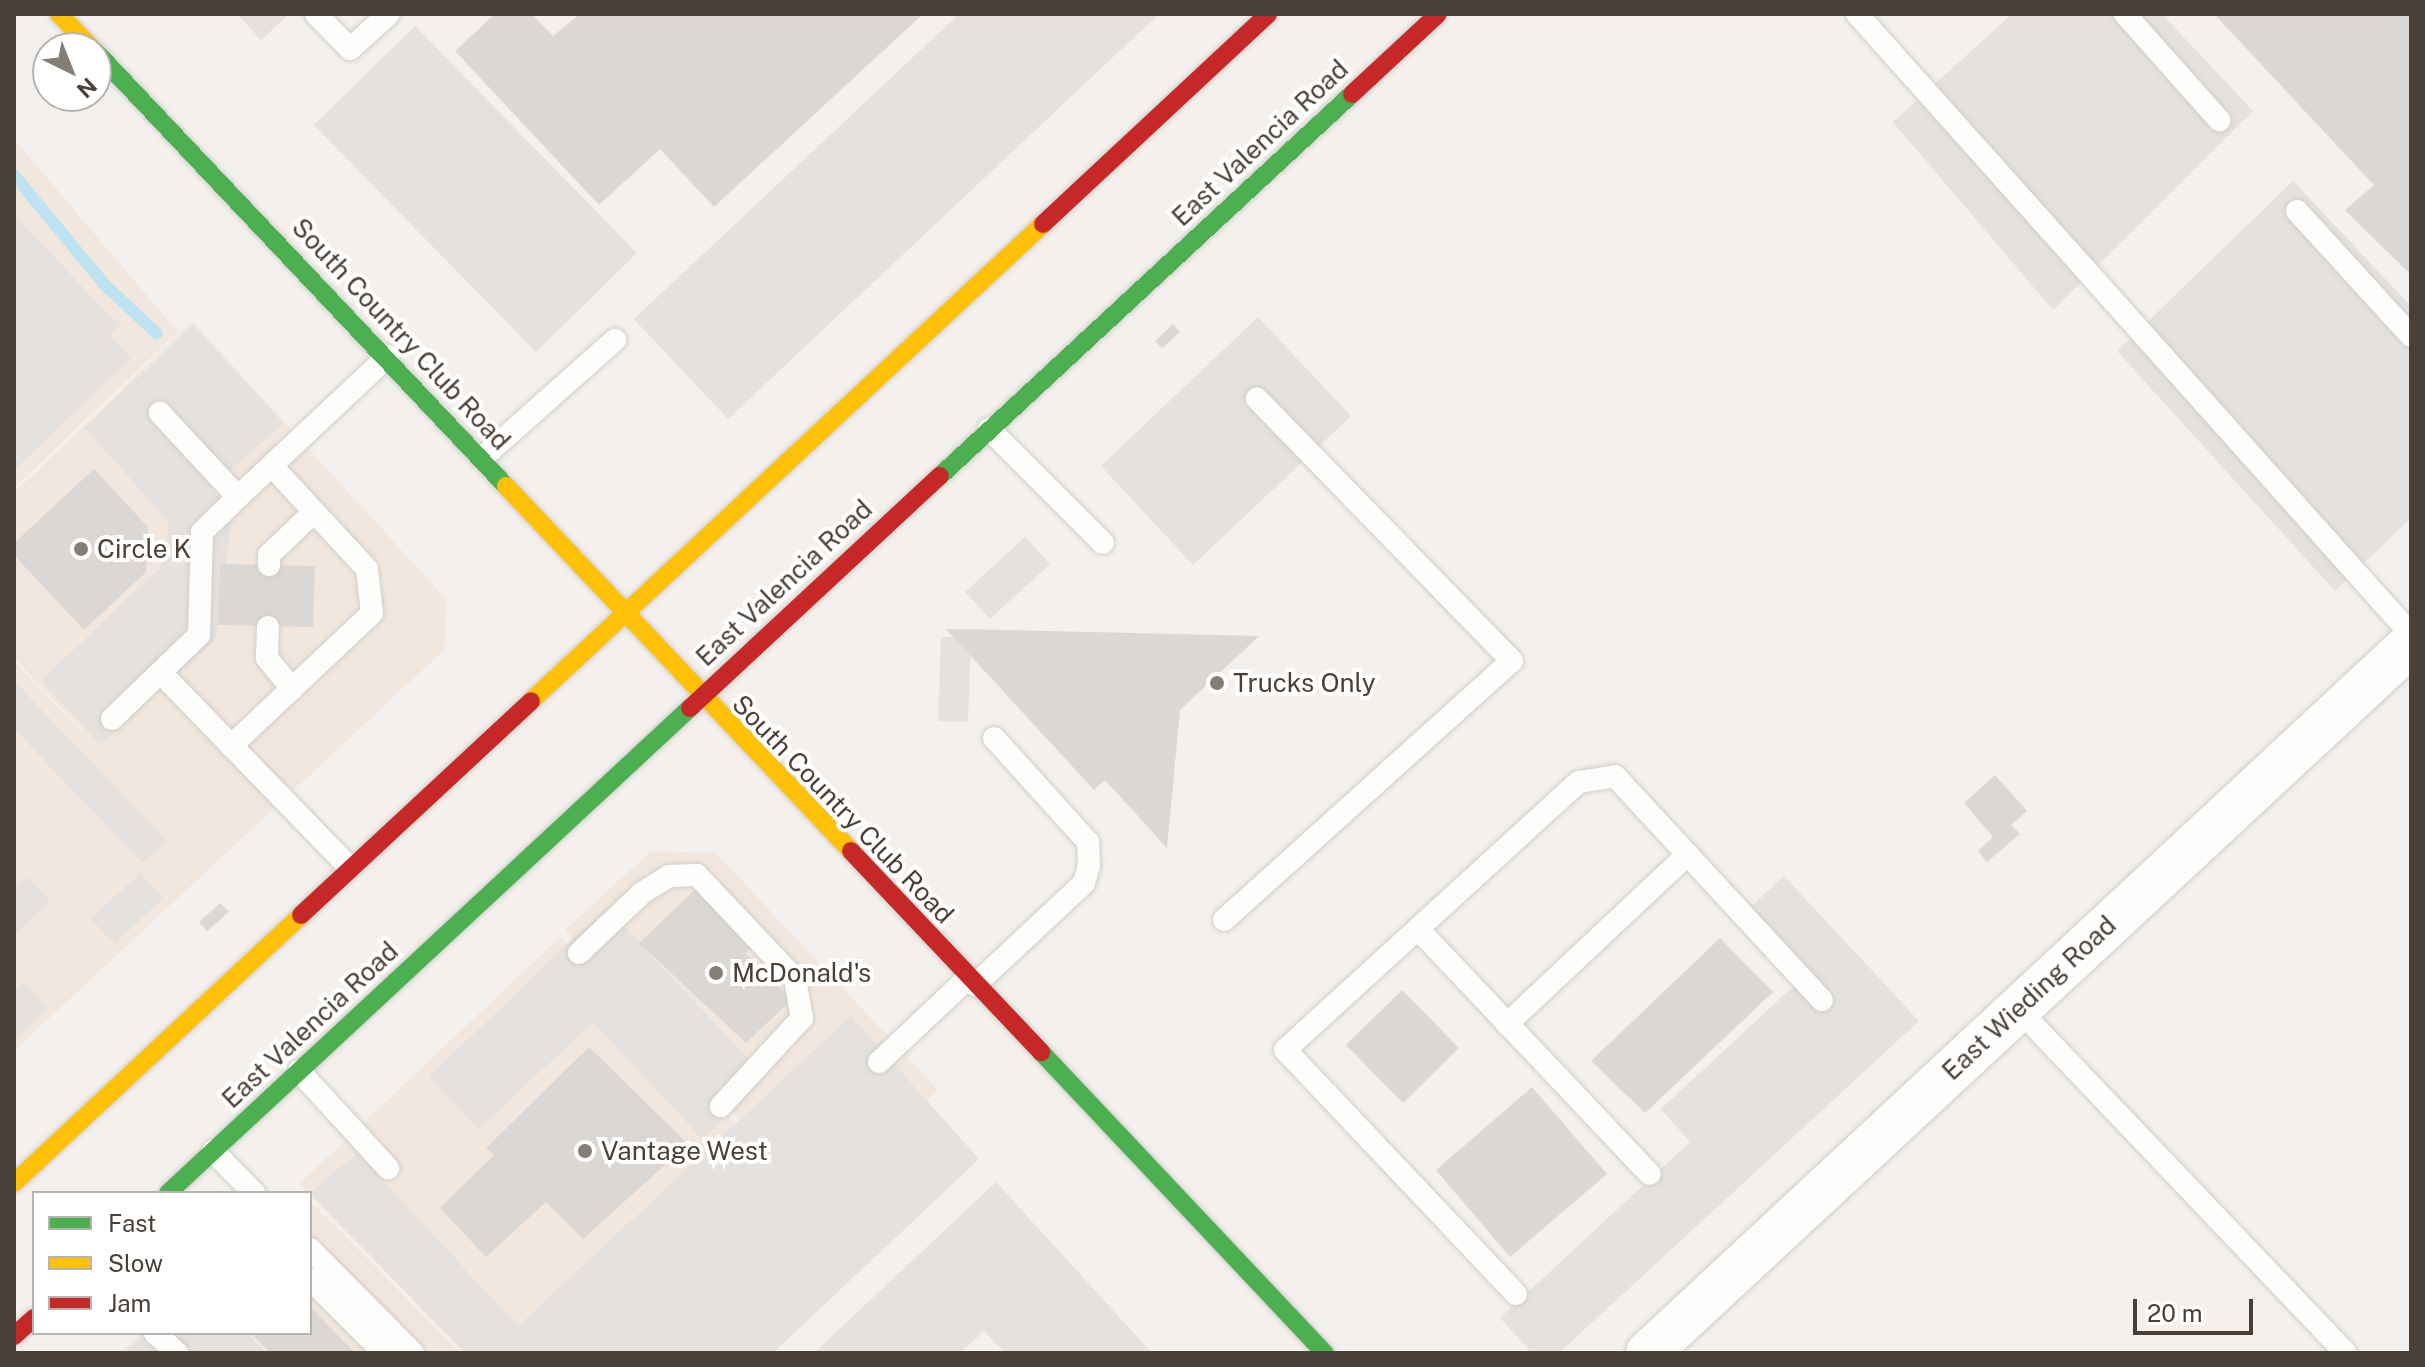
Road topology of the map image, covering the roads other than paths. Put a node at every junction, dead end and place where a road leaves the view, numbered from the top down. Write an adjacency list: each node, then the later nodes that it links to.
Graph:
1 (59, 14): 8 (main road, South Country Club Road)
2 (316, 14): 3 (lane)
3 (389, 14)
4 (1268, 14): 24 (main road)
5 (1438, 14): 17 (main road, East Valencia Road)
6 (1857, 14): 26 (lane)
7 (2125, 14): 10 (lane)
8 (76, 32)
9 (112, 69): 14 (main road, South Country Club Road)
10 (2219, 120)
11 (2297, 211): 12 (lane)
12 (2411, 336)
13 (615, 340): 18 (lane)
14 (388, 356): 18 (main road, South Country Club Road); 19 (lane)
15 (1257, 399): 36 (lane)
16 (160, 413): 20 (lane)
17 (989, 429): 22 (lane); 30 (main road, East Valencia Road)
18 (482, 458): 24 (main road, South Country Club Road)
19 (272, 466): 20 (lane); 21 (lane)
20 (238, 497): 28 (lane)
21 (314, 512): 23 (lane); 29 (lane)
22 (1103, 543)
23 (269, 565)
24 (620, 611): 30 (main road, South Country Club Road); 35 (main road)
25 (268, 627): 29 (lane)
26 (2411, 634)
27 (2411, 644): 41 (street, East Wieding Road)
28 (161, 673): 31 (lane); 33 (lane)
29 (292, 689): 33 (lane)
30 (701, 697): 39 (main road, South Country Club Road); 44 (main road, East Valencia Road)
31 (112, 719)
32 (994, 738): 39 (lane)
33 (231, 746): 35 (lane)
34 (1688, 854): 37 (lane); 40 (lane); 42 (lane)
35 (349, 867): 49 (main road)
36 (1224, 920)
37 (1418, 929): 42 (lane); 54 (lane)
38 (579, 953): 45 (lane)
39 (971, 981): 43 (lane); 60 (main road, South Country Club Road)
40 (1822, 1000)
41 (2018, 1009): 61 (street, East Wieding Road); 62 (lane)
42 (1507, 1024): 48 (lane)
43 (879, 1062)
44 (299, 1071): 46 (main road, East Valencia Road); 47 (lane)
45 (721, 1106)
46 (213, 1151): 50 (main road, East Valencia Road); 51 (lane)
47 (388, 1168)
48 (1650, 1174)
49 (14, 1183)
50 (170, 1191)
51 (252, 1191)
52 (312, 1251): 59 (lane)
53 (312, 1281): 58 (lane)
54 (1516, 1294)
55 (32, 1320): 56 (main road)
56 (15, 1336): 57 (lane)
57 (32, 1353)
58 (384, 1353)
59 (413, 1353)
60 (1325, 1353)
61 (1648, 1353)
62 (2346, 1353)

